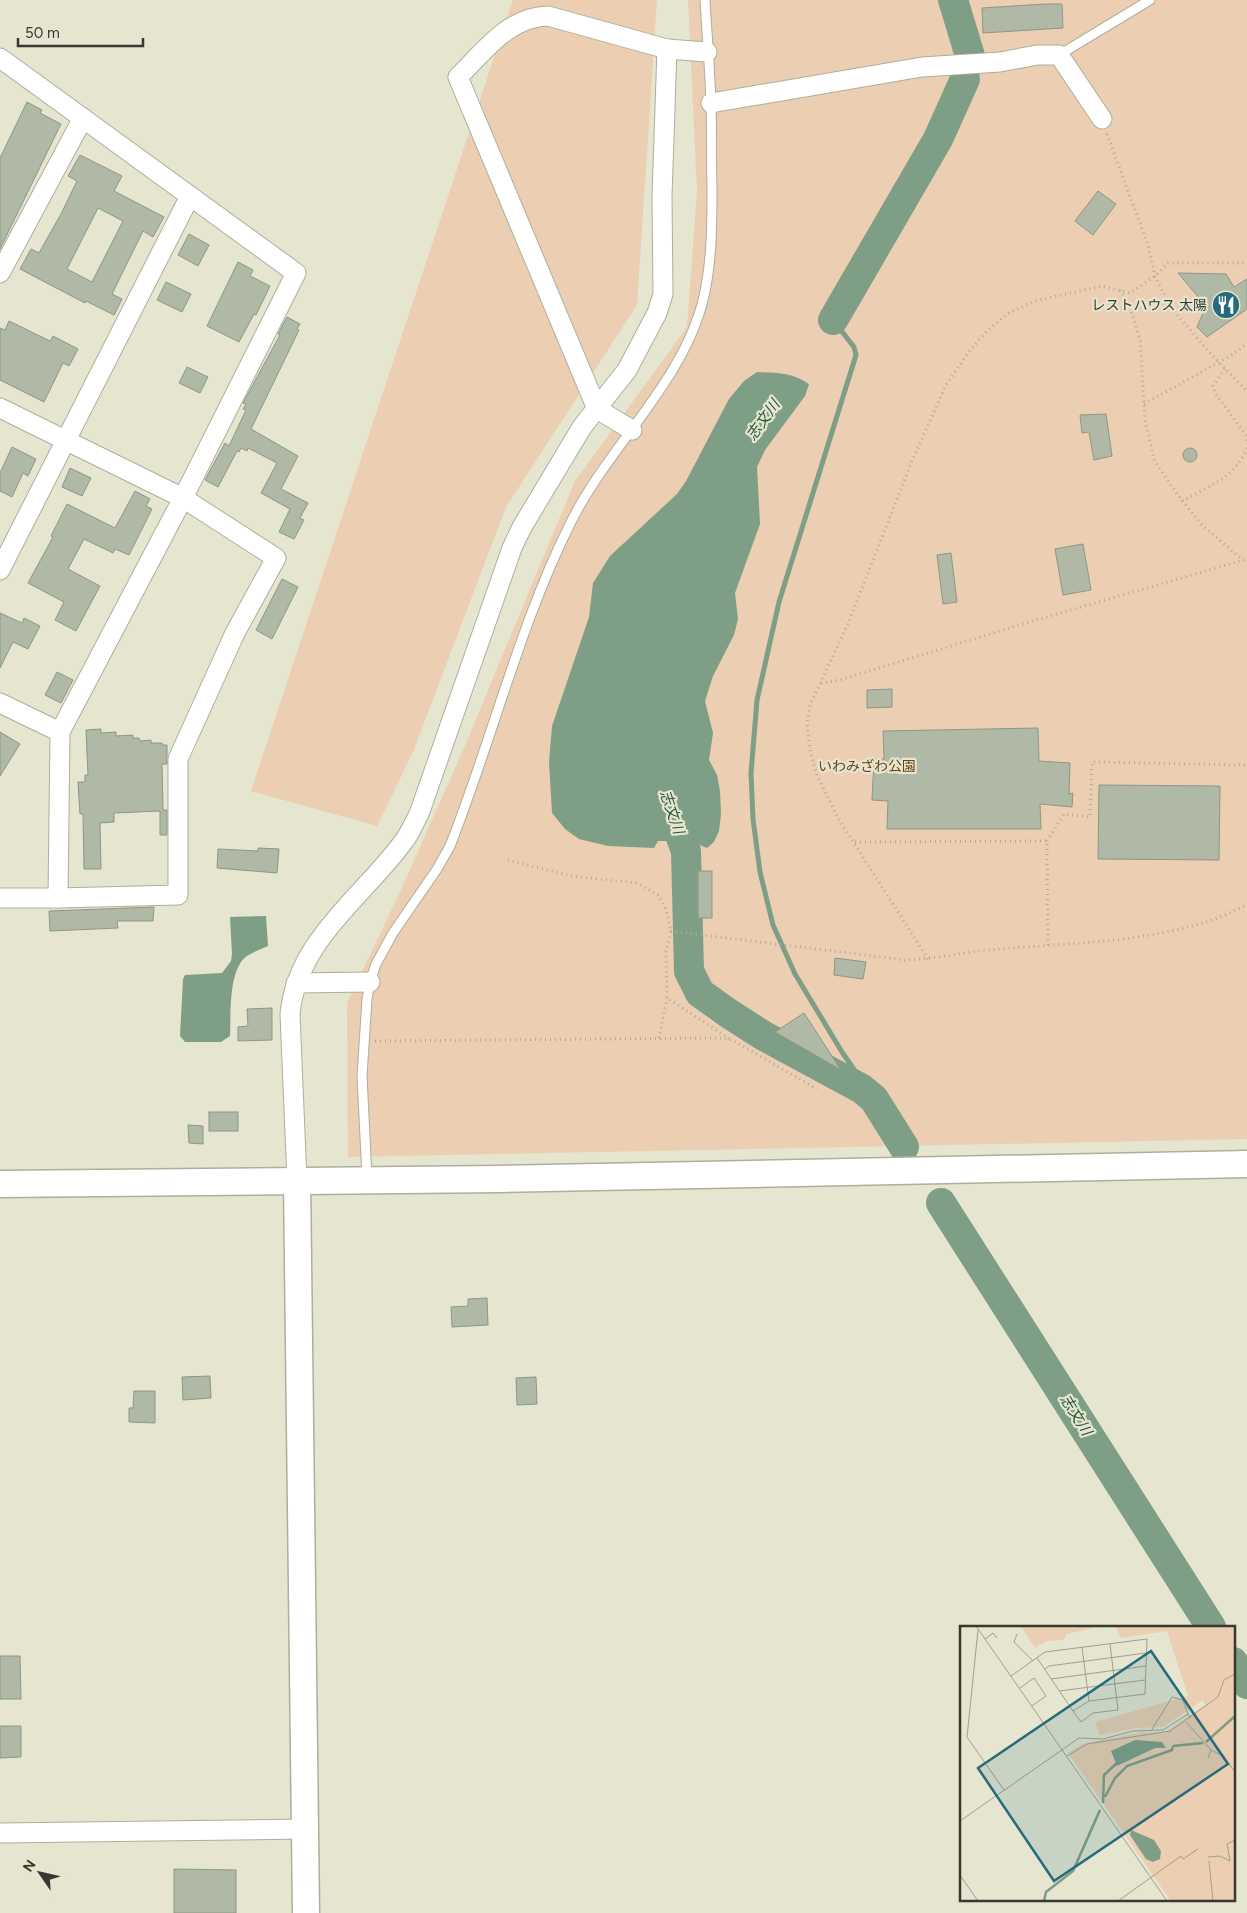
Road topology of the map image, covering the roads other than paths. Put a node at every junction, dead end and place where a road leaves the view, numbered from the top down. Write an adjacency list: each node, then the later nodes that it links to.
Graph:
1 (706, 0): 4 (lane)
2 (1150, 0): 5 (lane)
3 (668, 49): 4 (street); 13 (street); 13 (street)
4 (707, 52): 7 (lane)
5 (1059, 55): 7 (street); 9 (street)
6 (0, 58): 8 (street)
7 (711, 103): 14 (lane)
8 (83, 118): 10 (street); 11 (street)
9 (1102, 119)
10 (190, 196): 15 (street); 16 (street)
11 (0, 273)
12 (0, 408): 15 (street)
13 (596, 409): 14 (street); 23 (street)
14 (632, 430): 22 (lane)
15 (66, 440): 16 (street); 17 (street)
16 (183, 498): 19 (street); 21 (street)
17 (0, 570)
18 (0, 704): 19 (street)
19 (60, 732): 21 (street)
20 (0, 898): 21 (street)
21 (58, 898)
22 (370, 982): 23 (street); 26 (lane)
23 (296, 983): 25 (street)
24 (1247, 1164): 26 (street)
25 (297, 1180): 26 (street); 27 (street); 28 (street)
26 (367, 1181)
27 (0, 1184)
28 (305, 1830): 29 (street); 30 (street)
29 (0, 1833)
30 (306, 1913)

